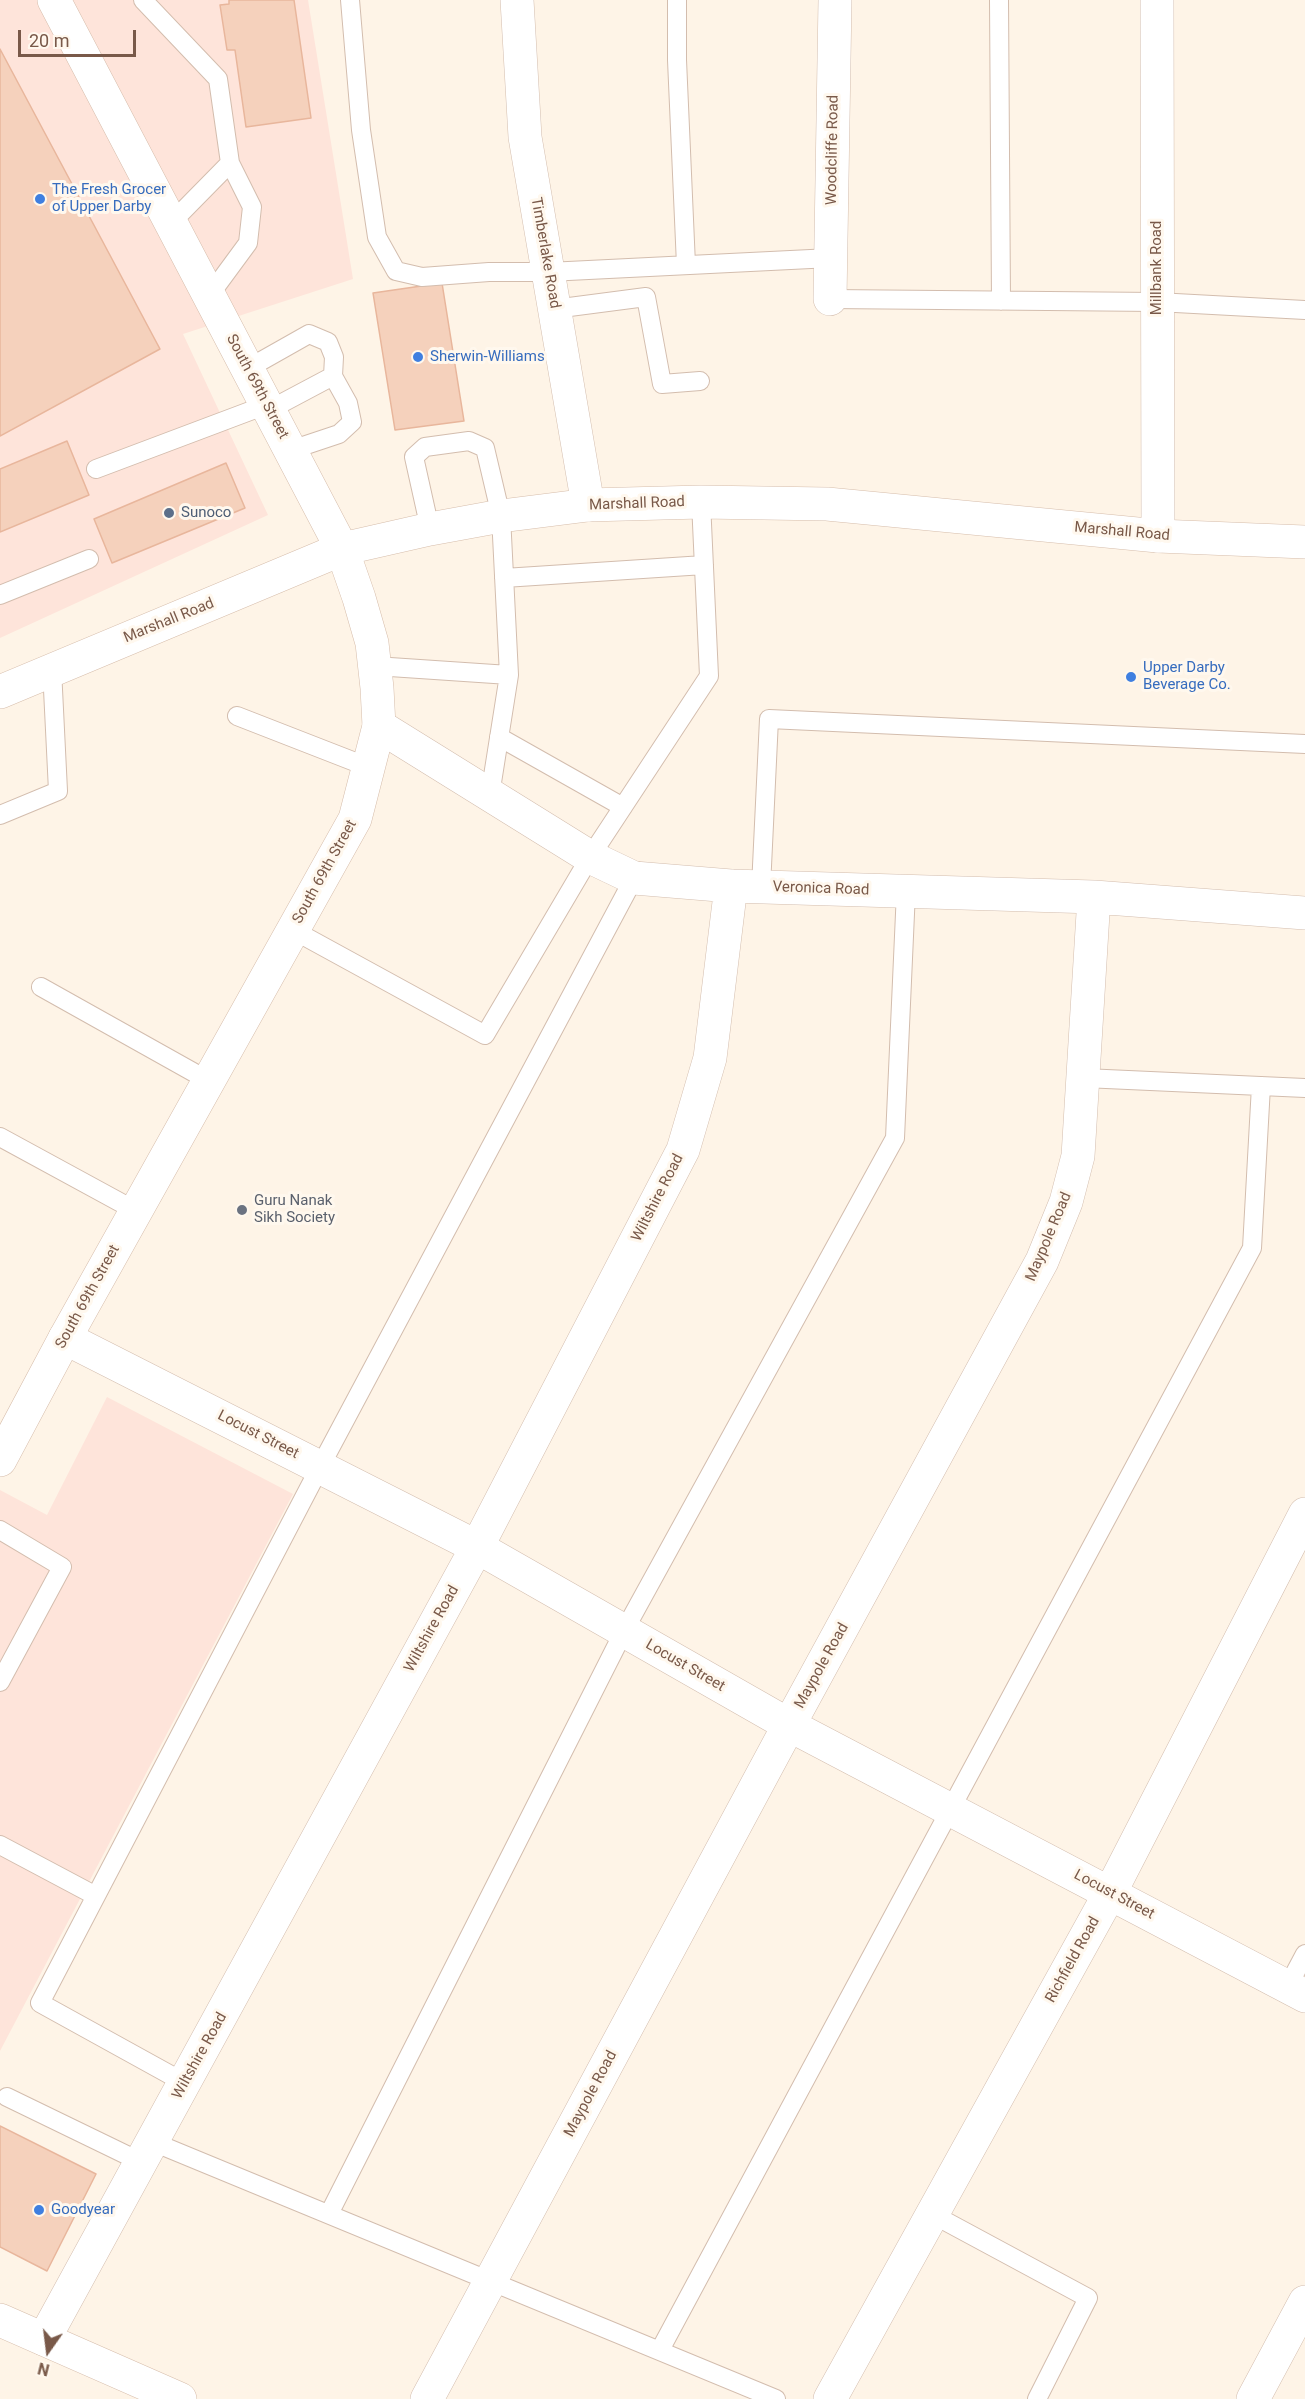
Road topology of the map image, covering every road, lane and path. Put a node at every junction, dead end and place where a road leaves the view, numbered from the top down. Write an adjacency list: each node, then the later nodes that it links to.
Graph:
1 (54, 0): 10 (street, South 69th Street)
2 (143, 0): 9 (lane)
3 (350, 0): 13 (lane)
4 (517, 0): 13 (street, Timberlake Road)
5 (677, 0): 12 (lane)
6 (835, 0): 11 (street, Woodcliffe Road)
7 (999, 0): 16 (lane)
8 (1157, 0): 17 (street, Millbank Road)
9 (230, 163): 10 (lane); 14 (lane)
10 (171, 223): 14 (street, South 69th Street)
11 (831, 258): 12 (lane); 15 (street, Woodcliffe Road)
12 (686, 265): 13 (lane)
13 (548, 272): 18 (street, Timberlake Road)
14 (209, 296): 20 (street, South 69th Street)
15 (830, 299): 16 (lane)
16 (1001, 301): 17 (lane)
17 (1157, 302): 19 (lane); 30 (street, Millbank Road)
18 (554, 309): 22 (lane); 27 (street, Timberlake Road)
19 (1305, 310)
20 (248, 369): 21 (lane); 23 (street, South 69th Street)
21 (333, 376): 23 (lane); 24 (lane)
22 (700, 381)
23 (268, 407): 24 (street, South 69th Street); 25 (lane)
24 (291, 450): 32 (street, South 69th Street)
25 (96, 469)
26 (701, 502): 27 (street, Marshall Road); 30 (street, Marshall Road); 34 (lane)
27 (588, 505): 28 (street, Marshall Road)
28 (501, 516): 29 (street, Marshall Road); 29 (lane); 35 (lane)
29 (430, 529): 32 (street, Marshall Road)
30 (1158, 536): 31 (street, Marshall Road)
31 (1305, 542)
32 (342, 549): 37 (street, South 69th Street); 38 (street, Marshall Road)
33 (89, 559): 36 (lane)
34 (704, 565): 35 (lane); 47 (lane)
35 (504, 578): 39 (lane)
36 (0, 595)
37 (375, 666): 39 (lane); 42 (street, South 69th Street)
38 (52, 669): 40 (street, Marshall Road); 48 (lane)
39 (509, 675): 43 (lane)
40 (0, 692)
41 (237, 716): 45 (lane)
42 (379, 726): 45 (street, South 69th Street); 46 (street, Veronica Road)
43 (499, 737): 46 (lane); 47 (lane)
44 (1305, 744): 51 (lane)
45 (368, 767): 55 (street, South 69th Street)
46 (490, 795): 49 (street, Veronica Road)
47 (623, 807): 49 (lane)
48 (0, 815)
49 (590, 857): 50 (street, Veronica Road); 55 (lane)
50 (634, 878): 51 (street, Veronica Road); 65 (lane)
51 (746, 886): 52 (street, Veronica Road); 68 (street, Wiltshire Road)
52 (906, 891): 53 (street, Veronica Road); 69 (lane)
53 (1094, 897): 54 (street, Veronica Road); 57 (street, Maypole Road)
54 (1305, 913)
55 (293, 930): 58 (street, South 69th Street)
56 (41, 987): 58 (lane)
57 (1084, 1078): 59 (lane); 71 (street, Maypole Road)
58 (208, 1081): 62 (street, South 69th Street)
59 (1261, 1086): 60 (lane); 72 (lane)
60 (1305, 1088)
61 (0, 1137): 62 (lane)
62 (136, 1211): 63 (street, South 69th Street)
63 (65, 1338): 64 (street, South 69th Street); 65 (street, Locust Street)
64 (4, 1444)
65 (320, 1467): 68 (street, Locust Street); 75 (lane)
66 (1305, 1514): 74 (street, Richfield Road)
67 (0, 1530): 70 (lane)
68 (477, 1547): 69 (street, Locust Street); 78 (street, Wiltshire Road)
69 (624, 1631): 71 (street, Locust Street); 81 (lane)
70 (0, 1682)
71 (789, 1725): 72 (street, Locust Street); 83 (street, Maypole Road)
72 (949, 1809): 74 (street, Locust Street); 87 (lane)
73 (0, 1845): 75 (lane)
74 (1110, 1893): 77 (street, Locust Street); 82 (street, Richfield Road)
75 (96, 1896): 78 (lane)
76 (1305, 1954): 77 (lane)
77 (1297, 1991)
78 (185, 2083): 80 (street, Wiltshire Road)
79 (7, 2097): 80 (lane)
80 (147, 2152): 81 (lane); 86 (street, Wiltshire Road)
81 (329, 2214): 83 (lane)
82 (932, 2214): 91 (street, Richfield Road); 92 (lane)
83 (491, 2281): 87 (lane); 89 (street, Maypole Road)
84 (1305, 2302): 93 (street)
85 (0, 2320): 86 (street)
86 (45, 2339): 88 (street)
87 (660, 2350): 90 (lane)
88 (180, 2399)
89 (427, 2399)
90 (776, 2399)
91 (830, 2399)
92 (1037, 2399)
93 (1253, 2399)

